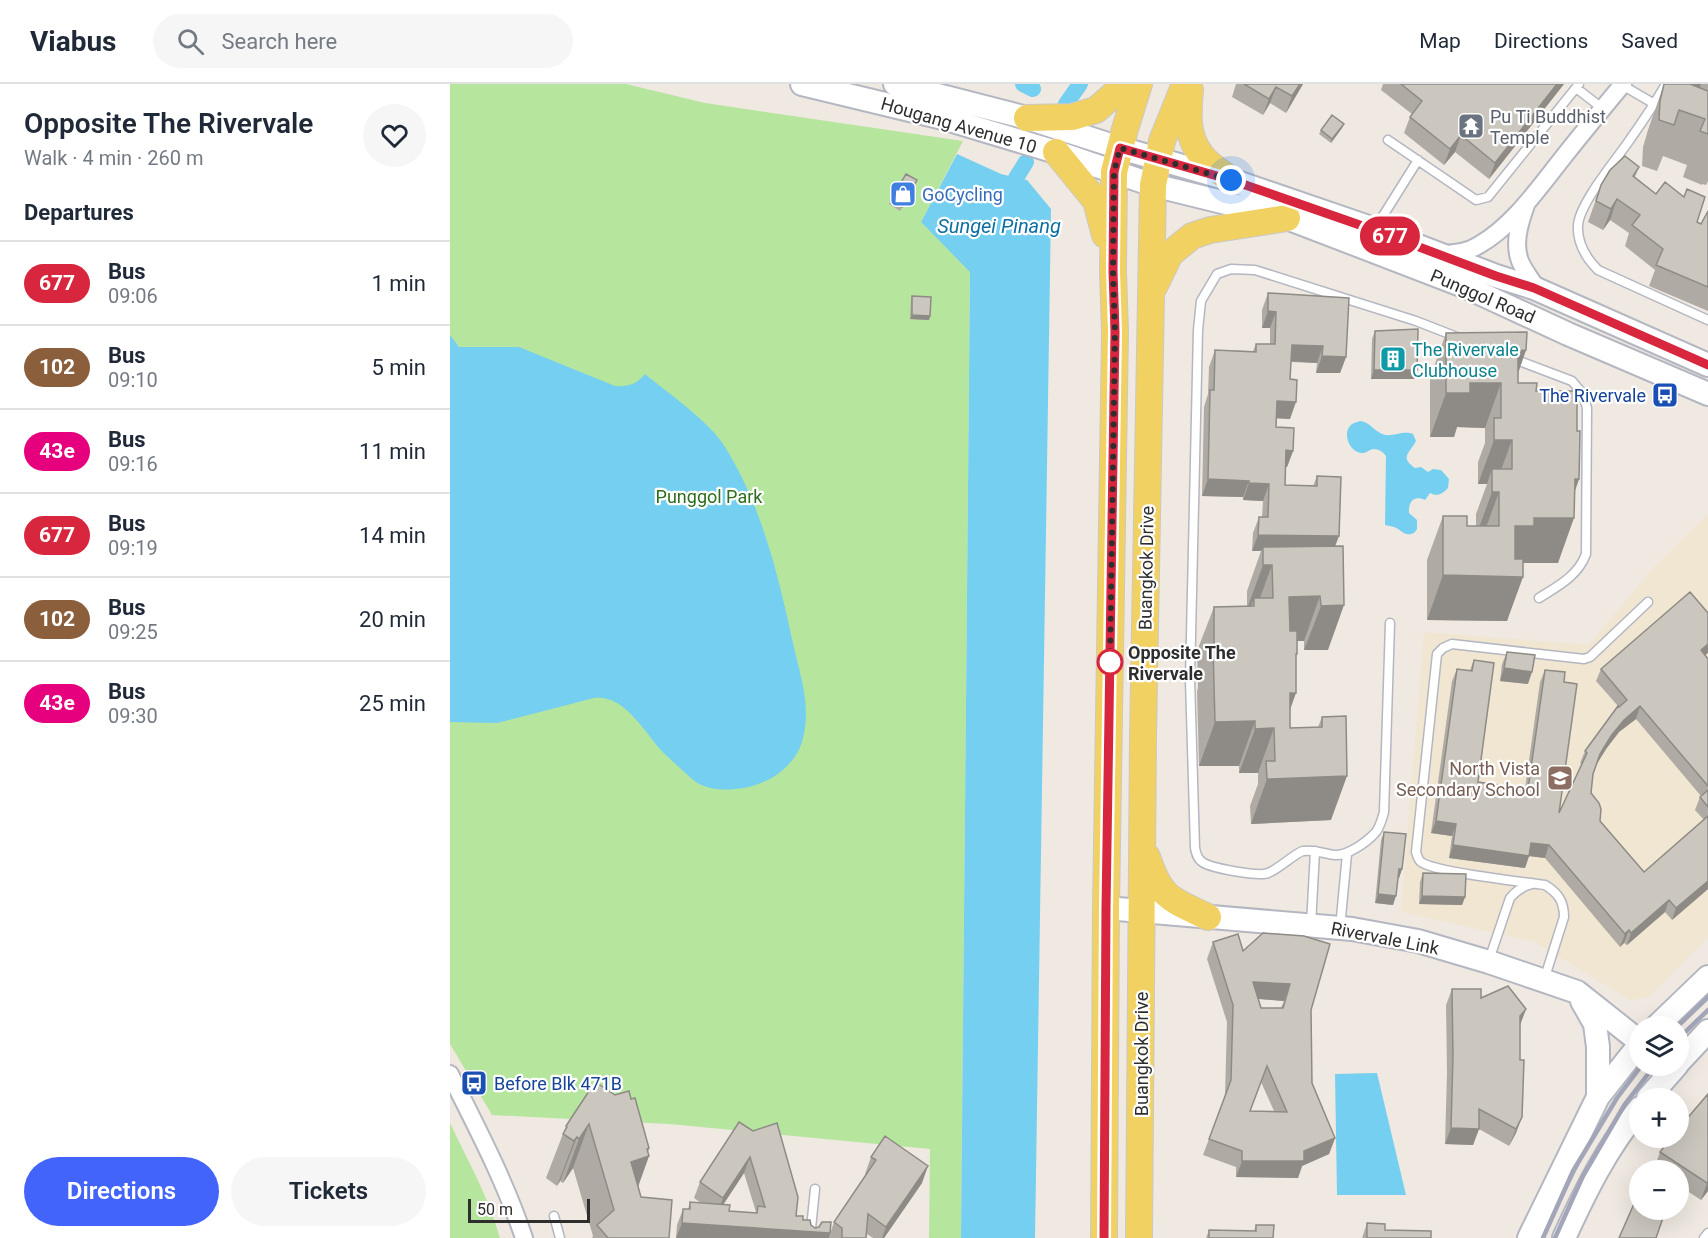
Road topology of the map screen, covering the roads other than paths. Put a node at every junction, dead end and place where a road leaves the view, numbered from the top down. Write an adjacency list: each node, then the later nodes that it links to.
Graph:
1 (802, 84): 15 (main road, Hougang Avenue 10)
2 (895, 84): 13 (main road, Hougang Avenue 10)
3 (1126, 84): 13 (main road)
4 (1139, 84): 17 (main road, Buangkok Drive)
5 (1185, 84): 16 (main road, Buangkok Drive)
6 (1191, 84): 19 (main road)
7 (1666, 84): 10 (lane)
8 (1622, 85): 10 (lane); 11 (street)
9 (1578, 86): 11 (lane); 18 (lane)
10 (1654, 104): 12 (lane); 28 (lane)
11 (1602, 108): 21 (street)
12 (1669, 109)
13 (1027, 118): 17 (main road, Hougang Avenue 10)
14 (1388, 140): 18 (lane)
15 (1056, 152): 17 (main road, Hougang Avenue 10); 25 (main road)
16 (1157, 159): 17 (main road, Punggol Road); 19 (main road, Punggol Road); 20 (main road, Buangkok Drive)
17 (1117, 160): 20 (main road, Punggol Road); 25 (main road, Buangkok Drive)
18 (1418, 160): 23 (lane)
19 (1231, 180): 23 (main road, Punggol Road)
20 (1153, 185): 22 (main road, Punggol Road); 27 (main road, Buangkok Drive)
21 (1526, 204): 24 (street); 26 (street)
22 (1287, 218): 27 (main road); 32 (main road, Punggol Road)
23 (1374, 230): 24 (main road, Punggol Road)
24 (1440, 255): 26 (main road, Punggol Road)
25 (1113, 271): 40 (main road, Buangkok Drive)
26 (1537, 289): 31 (main road, Punggol Road)
27 (1150, 295): 36 (main road, Buangkok Drive)
28 (1708, 320)
29 (1461, 338): 37 (lane)
30 (1505, 356): 33 (lane)
31 (1708, 365)
32 (1708, 394)
33 (1539, 598)
34 (1648, 602): 39 (lane)
35 (1390, 623): 38 (lane)
36 (1143, 845): 41 (main road, Buangkok Drive); 42 (main road)
37 (1315, 850): 38 (lane); 43 (lane)
38 (1347, 854): 44 (lane)
39 (1535, 884): 45 (lane); 47 (lane)
40 (1106, 908): 41 (main road, Rivervale Link); 65 (main road, Buangkok Drive)
41 (1142, 911): 42 (main road, Rivervale Link); 66 (main road, Buangkok Drive)
42 (1208, 917): 43 (main road, Rivervale Link)
43 (1311, 925): 44 (main road, Rivervale Link)
44 (1340, 928): 45 (main road, Rivervale Link)
45 (1489, 962): 47 (main road, Rivervale Link)
46 (1708, 976): 49 (main road)
47 (1544, 980): 48 (main road, Rivervale Link)
48 (1577, 992): 51 (main road, Rivervale Link); 57 (main road)
49 (1667, 1016)
50 (1708, 1031): 52 (main road)
51 (1629, 1034)
52 (1689, 1050)
53 (1629, 1057): 57 (main road)
54 (450, 1074): 62 (street)
55 (1665, 1076): 56 (main road)
56 (1656, 1088)
57 (1598, 1097): 67 (main road)
58 (1629, 1122): 68 (main road)
59 (815, 1189): 64 (lane)
60 (554, 1216): 63 (lane)
61 (1708, 1233): 69 (lane)
62 (524, 1238)
63 (560, 1238)
64 (810, 1238)
65 (1104, 1238)
66 (1139, 1238)
67 (1529, 1238)
68 (1564, 1238)
69 (1704, 1238)

